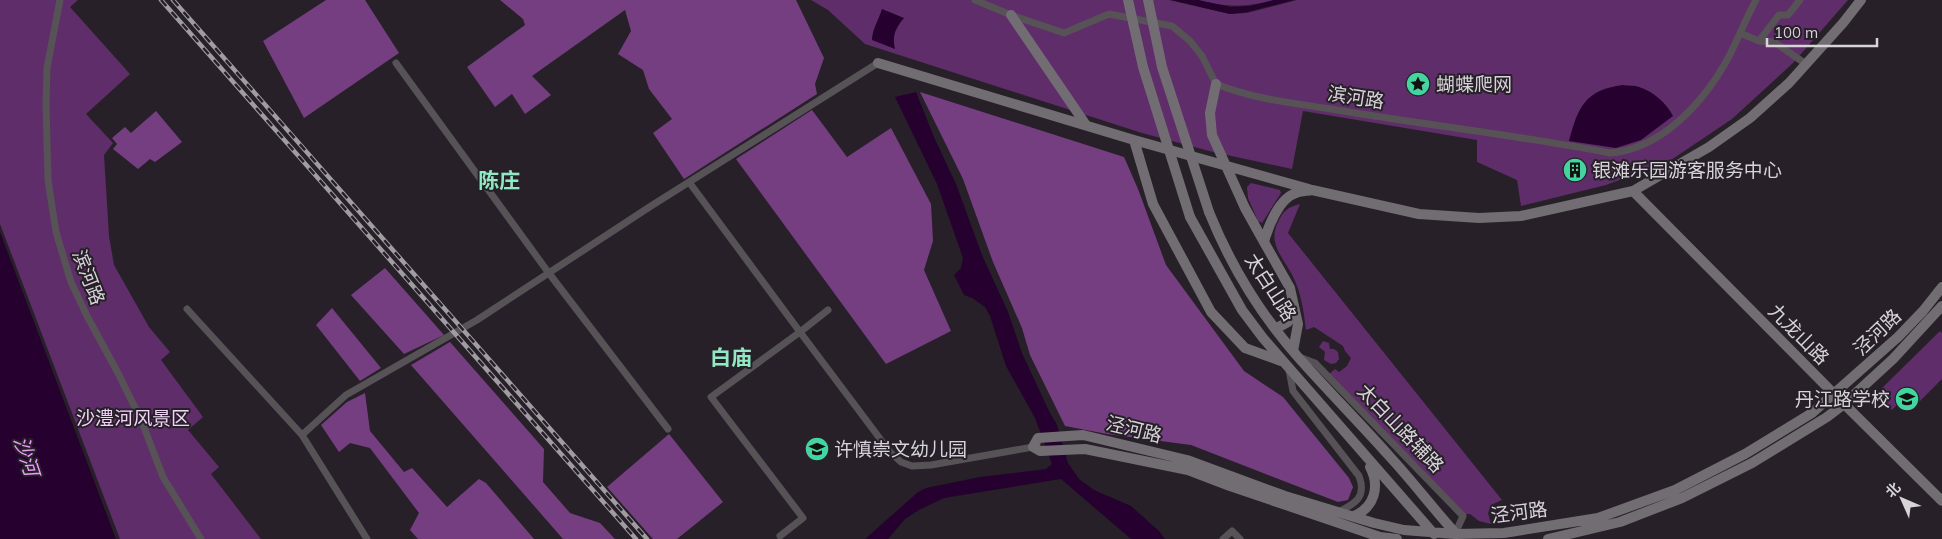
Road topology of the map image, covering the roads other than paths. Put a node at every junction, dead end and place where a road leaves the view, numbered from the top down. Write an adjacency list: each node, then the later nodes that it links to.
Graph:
1 (60, 0): 45 (street, 滨河路)
2 (976, 0): 8 (street)
3 (1128, 0): 31 (street, 太白山路, bridge)
4 (1148, 0): 28 (street, 太白山路, bridge)
5 (1756, 0): 9 (street, 滨河路)
6 (1800, 0): 10 (street)
7 (1861, 0): 13 (street)
8 (1011, 15): 14 (street); 15 (street)
9 (1740, 33): 10 (street); 14 (street, 滨河路)
10 (1759, 41): 13 (street)
11 (396, 63): 22 (street)
12 (878, 63): 15 (street); 18 (street)
13 (1806, 64): 20 (street)
14 (1216, 84): 17 (street)
15 (1086, 125): 16 (street)
16 (1134, 140): 17 (street); 31 (street)
17 (1227, 167): 19 (street); 21 (street)
18 (690, 182): 22 (street); 29 (street)
19 (1312, 190): 20 (street); 21 (street)
20 (1633, 191): 33 (street, 九龙山路)
21 (1264, 242): 25 (street)
22 (548, 272): 35 (street); 36 (street)
23 (1942, 286): 33 (street, 泾河路)
24 (1942, 306): 34 (street, 泾河路)
25 (1294, 307): 28 (street); 30 (street)
26 (187, 309): 36 (street)
27 (828, 310): 29 (street)
28 (1276, 329): 30 (street, 太白山路)
29 (800, 332): 37 (street); 43 (street)
30 (1295, 354): 44 (street, 太白山路); 44 (street, 太白山路辅路)
31 (1282, 362): 32 (street, 太白山路)
32 (1289, 370): 38 (street, 太白山路); 40 (street)
33 (1834, 394): 34 (street, 九龙山路); 44 (street, 泾河路)
34 (1844, 404): 39 (street, 九龙山路); 50 (street, 泾河路)
35 (668, 429)
36 (302, 435): 46 (street)
37 (1037, 445): 40 (street, 泾河路); 49 (street, 泾河路)
38 (1363, 455): 41 (street); 42 (street, 太白山路)
39 (1942, 501)
40 (1338, 512): 41 (street, 泾河路)
41 (1354, 516): 42 (street, 泾河路)
42 (1435, 535): 44 (street, 泾河路)
43 (780, 536)
44 (1458, 536)
45 (202, 539)
46 (367, 539)
47 (1223, 539): 48 (street)
48 (1240, 539)
49 (1396, 539)
50 (1548, 539)

